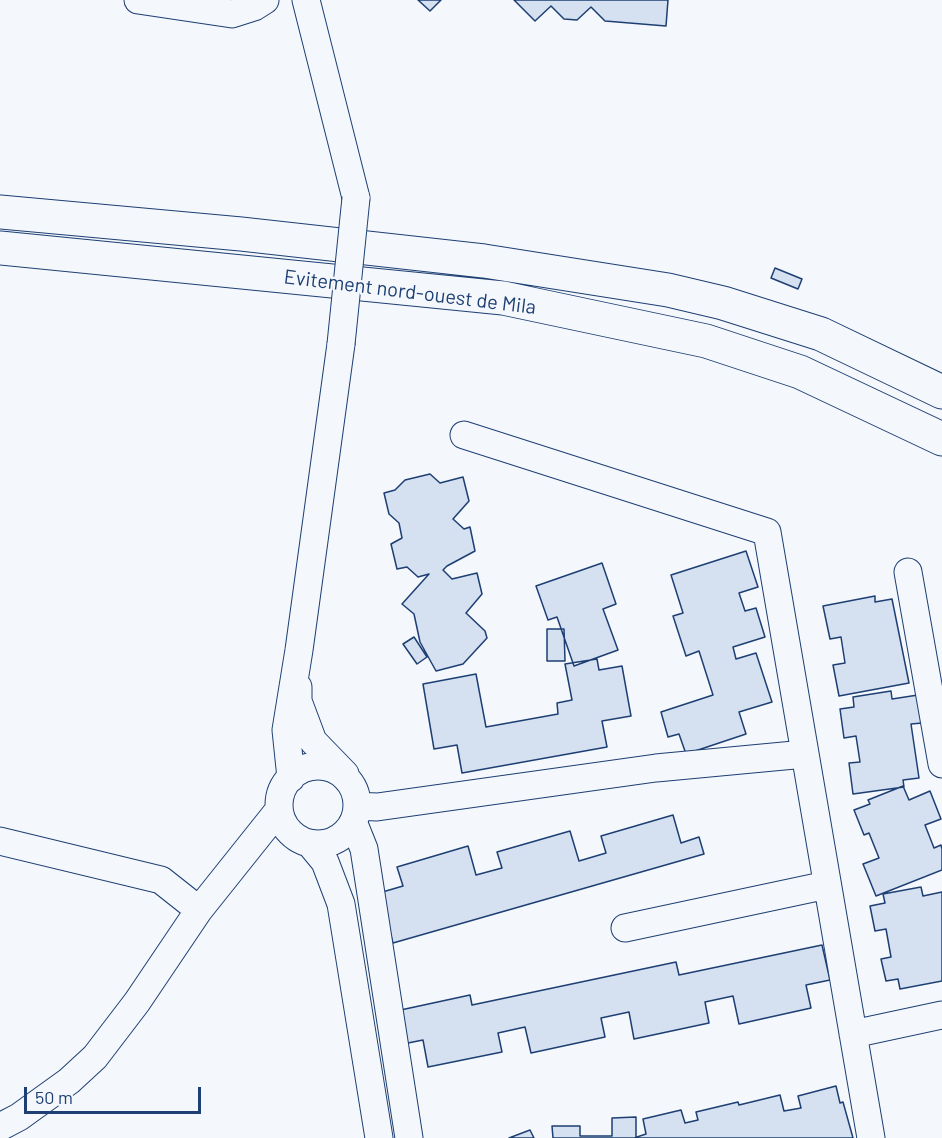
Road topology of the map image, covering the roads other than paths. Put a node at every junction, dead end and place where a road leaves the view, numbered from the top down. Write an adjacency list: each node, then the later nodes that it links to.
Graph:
1 (138, 0): 2 (street)
2 (265, 0)
3 (306, 0): 10 (street, bridge)
4 (0, 212): 6 (highway)
5 (0, 248): 8 (highway, Evitement nord-ouest de Mila)
6 (942, 392)
7 (464, 435): 11 (street)
8 (942, 439)
9 (908, 572): 12 (street)
10 (299, 650): 13 (street); 14 (street)
11 (805, 754): 16 (street); 19 (street)
12 (942, 764)
13 (348, 777): 14 (street); 16 (street)
14 (291, 778): 15 (street)
15 (278, 811): 18 (street); 20 (street)
16 (356, 815): 18 (street); 26 (street)
17 (0, 841): 20 (street)
18 (311, 845): 25 (street)
19 (828, 885): 21 (street); 23 (street)
20 (199, 910): 24 (street)
21 (625, 928)
22 (942, 1015): 23 (street)
23 (853, 1034): 27 (street)
24 (0, 1127)
25 (379, 1138)
26 (409, 1138)
27 (871, 1138)

